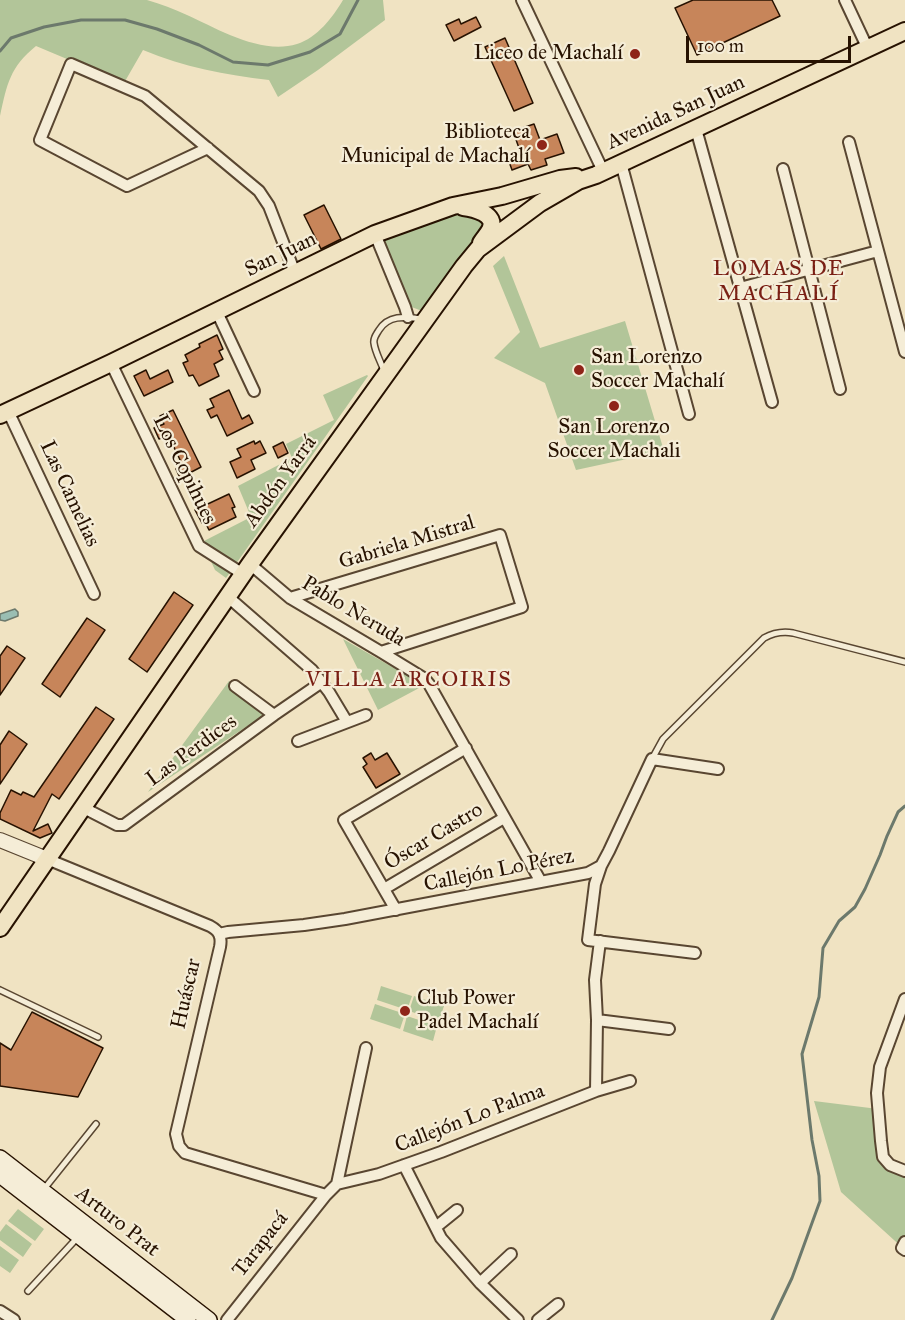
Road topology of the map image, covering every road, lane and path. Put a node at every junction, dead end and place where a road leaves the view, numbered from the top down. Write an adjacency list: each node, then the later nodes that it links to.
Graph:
1 (522, 0): 10 (street)
2 (845, 0): 4 (street)
3 (905, 31): 4 (main road, Avenida San Juan)
4 (868, 49): 5 (main road, Avenida San Juan)
5 (696, 129): 8 (main road, Avenida San Juan); 17 (street)
6 (849, 142): 14 (street)
7 (208, 147): 7 (street); 16 (street)
8 (621, 163): 10 (main road, Avenida San Juan); 28 (street)
9 (783, 169): 15 (street)
10 (599, 173): 11 (main road, San Juan); 13 (main road, Abdón Yarrá)
11 (453, 206): 12 (main road, San Juan); 13 (main road)
12 (375, 234): 16 (main road, San Juan); 19 (street)
13 (478, 249): 20 (main road, Abdón Yarrá)
14 (878, 251): 15 (street); 21 (street)
15 (809, 269): 17 (street); 24 (street)
16 (295, 273): 18 (main road, San Juan)
17 (740, 288): 26 (street)
18 (217, 312): 22 (main road, San Juan); 25 (street)
19 (408, 317): 20 (lane); 23 (lane)
20 (425, 319): 23 (main road, Abdón Yarrá)
21 (905, 352)
22 (111, 363): 27 (main road, San Juan); 29 (street, Los Copihues)
23 (386, 375): 29 (main road, Abdón Yarrá)
24 (840, 389)
25 (254, 391)
26 (772, 402)
27 (4, 413): 30 (street, Las Camelias)
28 (689, 414)
29 (246, 569): 31 (main road, Abdón Yarrá); 32 (street, Pablo Neruda)
30 (94, 594)
31 (227, 596): 35 (street); 44 (main road, Abdón Yarrá)
32 (290, 598): 33 (street, Pablo Neruda); 33 (street, Gabriela Mistral)
33 (381, 652): 41 (street, Pablo Neruda)
34 (905, 662): 42 (lane)
35 (322, 682): 37 (street, Las Perdices); 39 (street)
36 (235, 686): 37 (street)
37 (274, 715): 44 (street, Las Perdices)
38 (366, 715): 39 (street)
39 (347, 722): 40 (street)
40 (298, 741)
41 (466, 748): 45 (street, Pablo Neruda); 50 (street)
42 (652, 759): 43 (street); 48 (street, Callejón Lo Pérez)
43 (718, 769)
44 (82, 807): 47 (main road, Abdón Yarrá)
45 (504, 818): 49 (street, Pablo Neruda); 50 (street, Óscar Castro)
46 (0, 840): 47 (street, Huáscar)
47 (47, 860): 52 (main road, Abdón Yarrá); 53 (street, Huáscar)
48 (601, 866): 49 (street, Callejón Lo Pérez); 54 (street)
49 (542, 882): 51 (street, Callejón Lo Pérez)
50 (384, 889): 51 (street)
51 (396, 910): 53 (street, Callejón Lo Pérez)
52 (0, 928)
53 (219, 934): 71 (street, Huáscar)
54 (600, 941): 55 (street); 58 (street)
55 (695, 953)
56 (0, 990): 60 (lane)
57 (905, 999): 67 (street)
58 (597, 1020): 59 (street); 63 (street)
59 (669, 1029)
60 (98, 1037)
61 (366, 1048): 69 (street)
62 (630, 1081): 63 (street, Callejón Lo Palma)
63 (596, 1092): 66 (street, Callejón Lo Palma)
64 (96, 1124): 70 (lane)
65 (0, 1158): 70 (main road, Arturo Prat)
66 (404, 1165): 69 (street, Callejón Lo Palma); 73 (street)
67 (905, 1171)
68 (0, 1175): 74 (main road, Arturo Prat)
69 (337, 1184): 71 (street)
70 (42, 1191): 84 (main road, Arturo Prat)
71 (326, 1195): 85 (street, Tarapacá)
72 (457, 1210): 73 (street)
73 (436, 1227): 78 (street)
74 (79, 1236): 79 (lane); 83 (main road, Arturo Prat)
75 (905, 1242): 76 (street)
76 (905, 1250)
77 (511, 1254): 78 (street)
78 (480, 1283): 86 (street)
79 (27, 1291)
80 (558, 1304): 87 (street)
81 (0, 1311): 82 (street)
82 (14, 1320)
83 (188, 1320)
84 (209, 1320)
85 (227, 1320)
86 (518, 1320)
87 (538, 1320)

